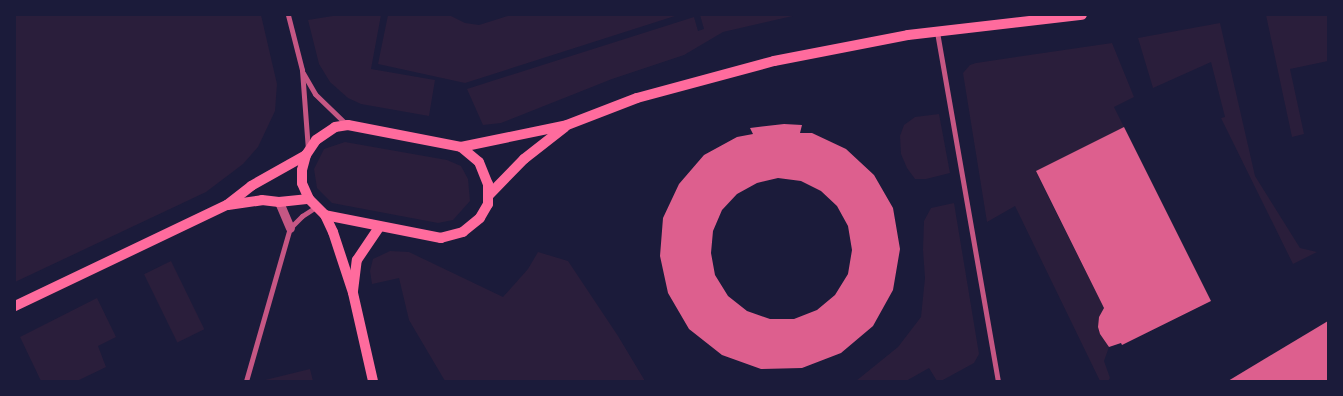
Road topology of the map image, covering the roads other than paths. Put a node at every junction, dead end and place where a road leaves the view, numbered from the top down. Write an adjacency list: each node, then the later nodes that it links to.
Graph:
1 (288, 15): 4 (street)
2 (1082, 15): 3 (main road)
3 (937, 31): 6 (main road); 21 (street)
4 (302, 70): 5 (street); 8 (street)
5 (348, 125): 7 (main road); 8 (main road)
6 (568, 125): 7 (main road); 9 (main road)
7 (461, 147): 9 (main road)
8 (307, 153): 10 (main road); 12 (main road)
9 (488, 196): 15 (main road)
10 (309, 199): 11 (main road); 13 (main road)
11 (279, 202): 12 (main road); 16 (street)
12 (226, 205): 18 (main road)
13 (316, 207): 14 (main road); 16 (street)
14 (325, 215): 15 (main road); 17 (main road)
15 (379, 227): 17 (main road)
16 (290, 228): 19 (street)
17 (353, 293): 20 (main road)
18 (15, 306)
19 (246, 381)
20 (373, 381)
21 (998, 381)

